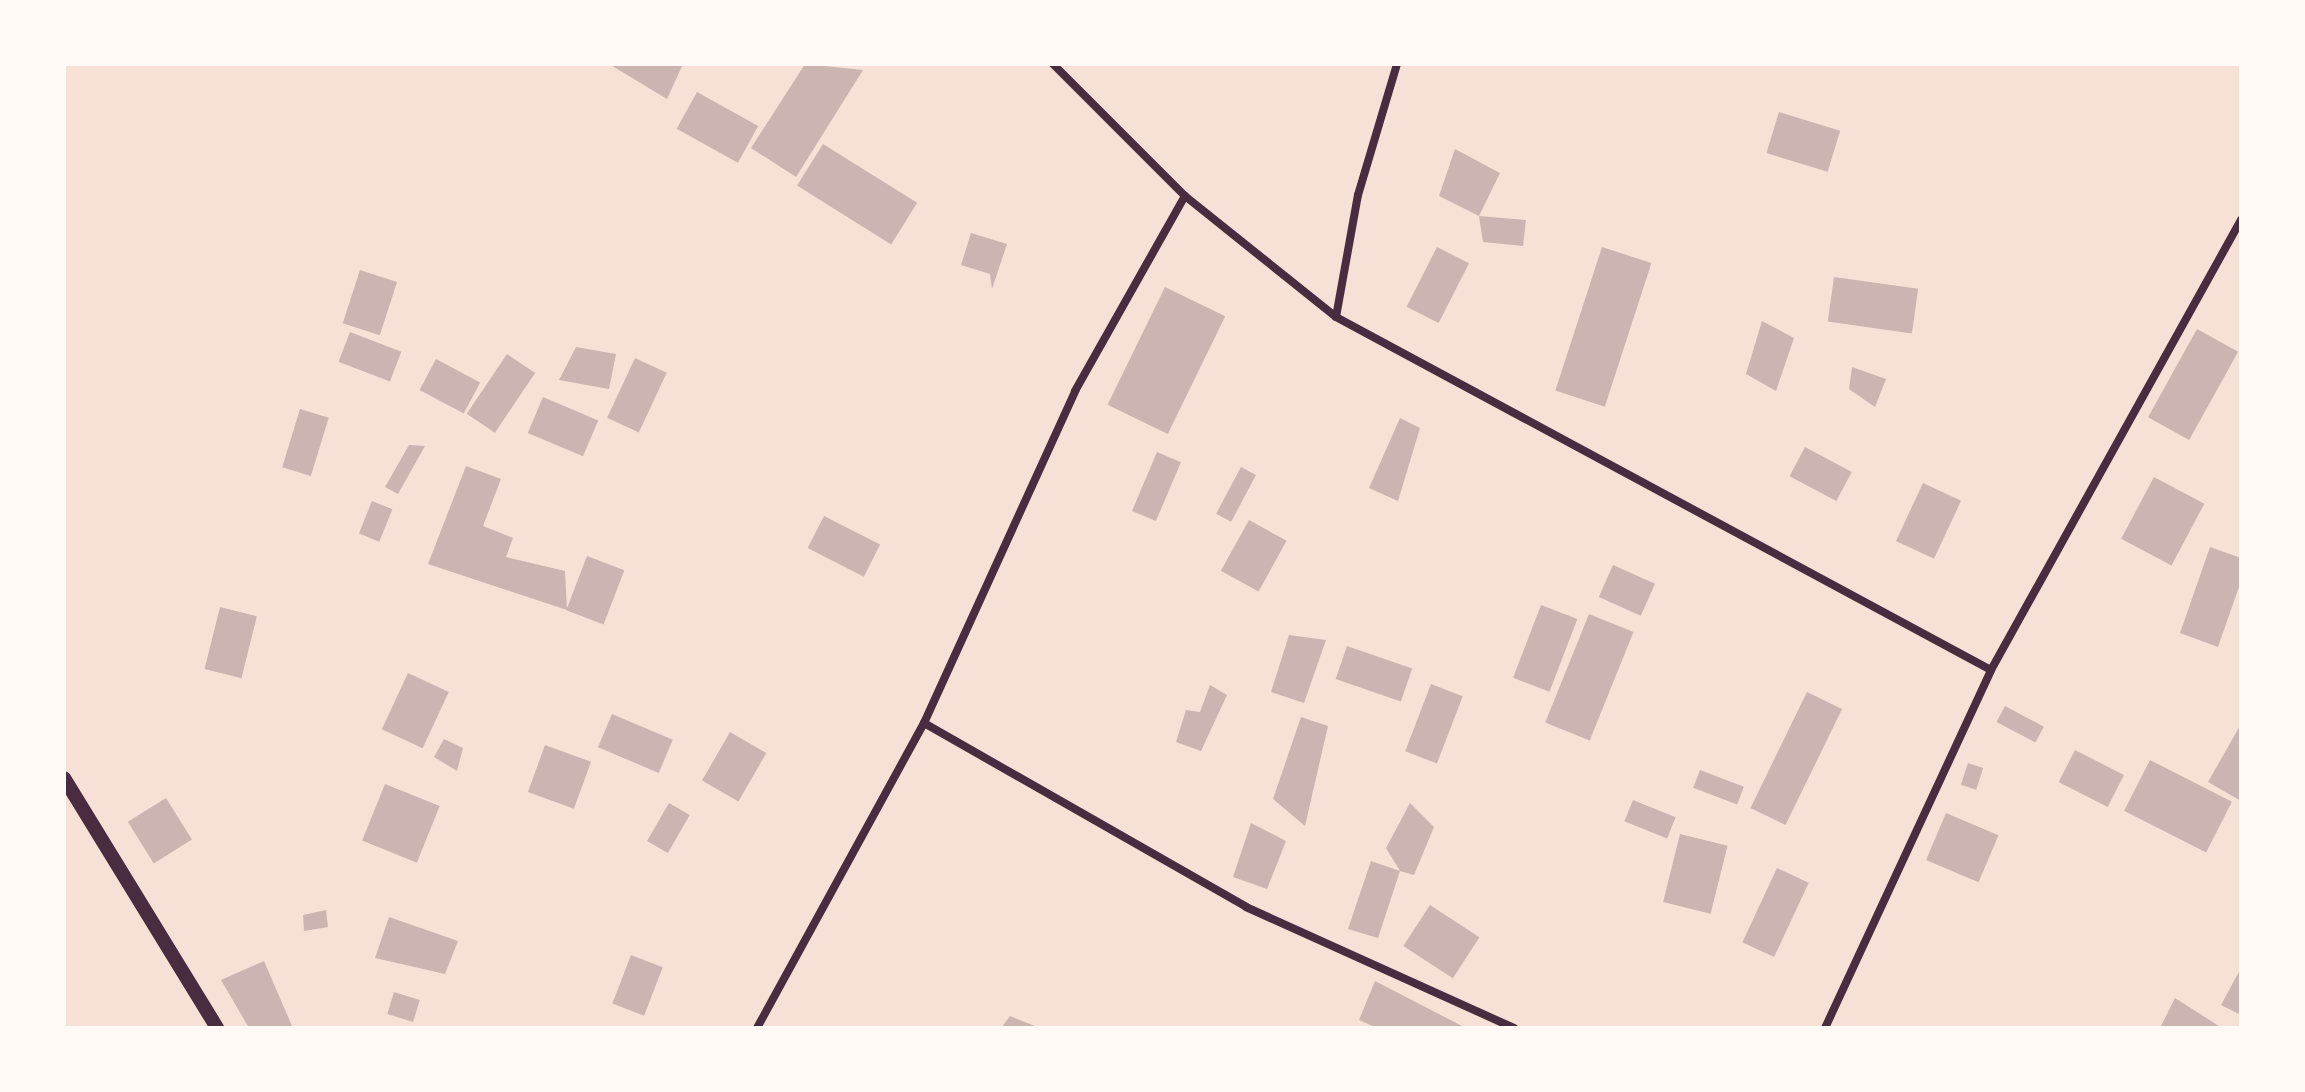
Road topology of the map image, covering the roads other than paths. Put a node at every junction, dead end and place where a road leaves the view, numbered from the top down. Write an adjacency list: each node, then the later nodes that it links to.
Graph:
1 (1053, 64): 3 (street)
2 (1397, 64): 5 (street)
3 (1185, 196): 5 (street); 7 (street)
4 (2241, 220): 6 (street)
5 (1336, 317): 6 (street)
6 (1991, 670): 12 (street)
7 (924, 723): 10 (street); 11 (street)
8 (64, 778): 9 (street)
9 (217, 1028)
10 (757, 1028)
11 (1514, 1028)
12 (1825, 1028)

